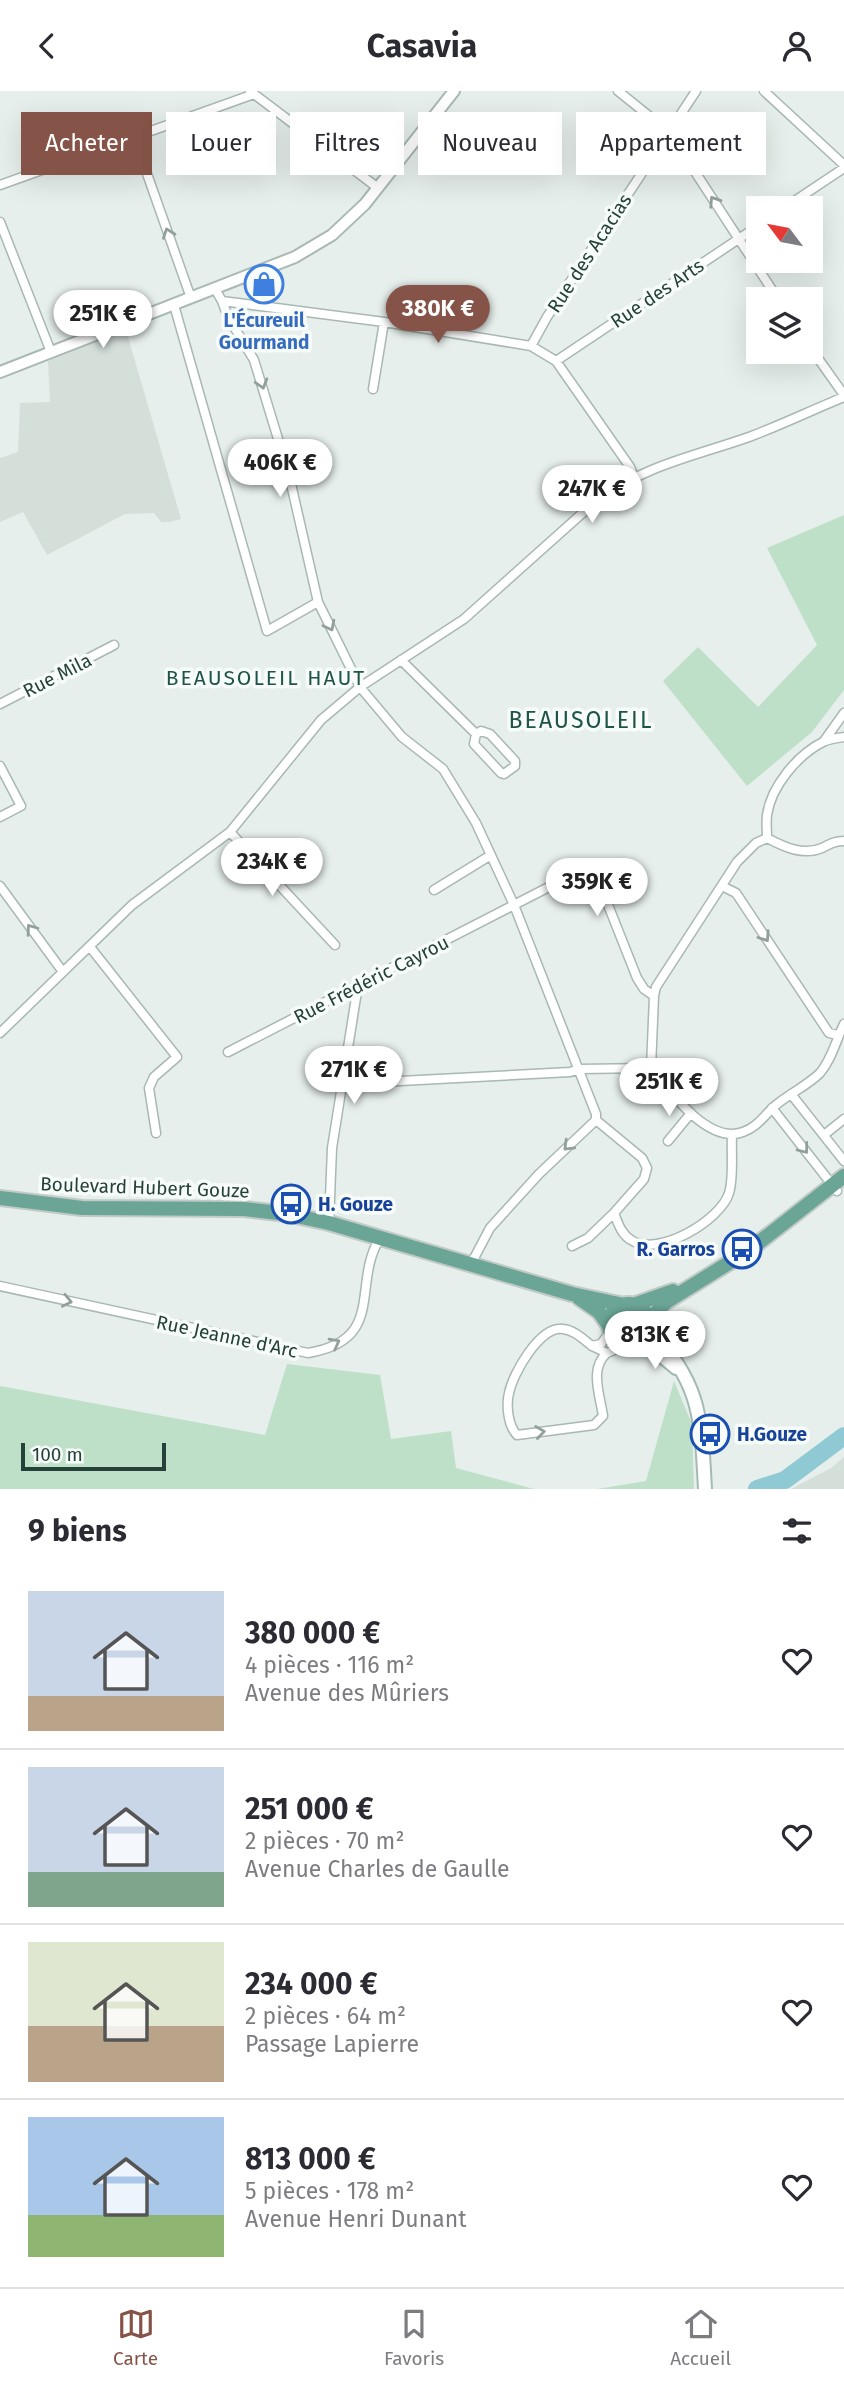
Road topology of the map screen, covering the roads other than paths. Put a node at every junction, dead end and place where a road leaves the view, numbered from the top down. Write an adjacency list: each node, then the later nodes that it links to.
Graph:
1 (454, 91): 15 (street)
2 (618, 91): 6 (street)
3 (696, 91): 7 (street, Rue des Acacias)
4 (764, 91): 9 (street)
5 (252, 92): 8 (street); 15 (street)
6 (644, 112)
7 (682, 112)
8 (152, 130)
9 (844, 166): 16 (street)
10 (28, 175): 14 (street)
11 (148, 175): 22 (street, one-way to 11)
12 (641, 175): 26 (street, Rue des Acacias)
13 (697, 175): 19 (street, one-way to 13)
14 (0, 185)
15 (378, 188): 21 (street)
16 (802, 196)
17 (0, 222): 27 (street)
18 (746, 234): 19 (street, Rue des Arts)
19 (739, 239): 20 (street); 28 (street, Rue des Arts)
20 (770, 287)
21 (215, 289): 22 (street); 23 (street)
22 (191, 297): 24 (street)
23 (222, 301): 25 (street); 34 (street, one-way to 34)
24 (174, 305): 27 (street); 34 (street)
25 (384, 322): 26 (street); 31 (street)
26 (531, 346): 28 (street)
27 (51, 352): 30 (street)
28 (556, 361): 33 (street)
29 (822, 364): 32 (street)
30 (0, 372)
31 (373, 389)
32 (844, 396): 33 (street)
33 (634, 477): 36 (street)
34 (318, 602): 37 (street, one-way to 37)
35 (114, 645): 38 (street, Rue Mila)
36 (401, 660): 37 (street); 40 (street)
37 (360, 687): 45 (street); 48 (street)
38 (0, 704)
39 (844, 713): 42 (street)
40 (476, 734): 40 (street)
41 (844, 737): 42 (street)
42 (824, 741): 46 (street)
43 (0, 766): 44 (street)
44 (0, 817)
45 (230, 832): 53 (street); 54 (street)
46 (767, 838): 47 (street); 50 (street)
47 (844, 841)
48 (491, 855): 51 (street); 52 (street)
49 (0, 886): 55 (street, one-way to 49)
50 (722, 886): 57 (street); 60 (street, one-way to 60)
51 (434, 890)
52 (514, 905): 56 (street, Rue Frédéric Cayrou); 57 (street, Rue Frédéric Cayrou); 63 (street)
53 (335, 946)
54 (90, 947): 55 (street); 70 (street)
55 (63, 972): 59 (street)
56 (358, 985): 61 (street, Rue Frédéric Cayrou); 64 (street)
57 (654, 996): 62 (street)
58 (844, 1024): 60 (street)
59 (0, 1033)
60 (838, 1035): 65 (street)
61 (228, 1052)
62 (651, 1068): 63 (street); 67 (street)
63 (579, 1069): 64 (street); 69 (street)
64 (343, 1084): 78 (street)
65 (791, 1094): 66 (street); 72 (street)
66 (772, 1108): 71 (street); 75 (street, one-way to 75)
67 (691, 1113): 71 (street); 73 (street)
68 (844, 1119): 72 (street)
69 (596, 1120): 77 (street); 81 (street, one-way to 81)
70 (156, 1133)
71 (732, 1134): 77 (street)
72 (824, 1135): 74 (street)
73 (668, 1141)
74 (844, 1161)
75 (838, 1184): 82 (main road)
76 (0, 1198): 78 (main road, Boulevard Hubert Gouze)
77 (614, 1213): 80 (street)
78 (329, 1223): 79 (main road, Boulevard Hubert Gouze)
79 (380, 1238): 81 (main road, Boulevard Hubert Gouze); 83 (street, Rue Jeanne d'Arc, one-way to 79)
80 (572, 1246)
81 (471, 1264): 84 (main road, Boulevard Hubert Gouze)
82 (694, 1284): 85 (main road); 86 (main road)
83 (0, 1286)
84 (572, 1294): 85 (main road, Boulevard Hubert Gouze); 87 (main road, Boulevard Hubert Gouze)
85 (628, 1305): 86 (main road); 87 (main road)
86 (648, 1324): 88 (main road); 91 (main road)
87 (610, 1329): 88 (main road); 89 (street)
88 (632, 1343): 90 (street); 91 (main road)
89 (592, 1346): 90 (street); 90 (street, one-way to 90)
90 (607, 1353)
91 (686, 1379): 92 (main road)
92 (705, 1483)

